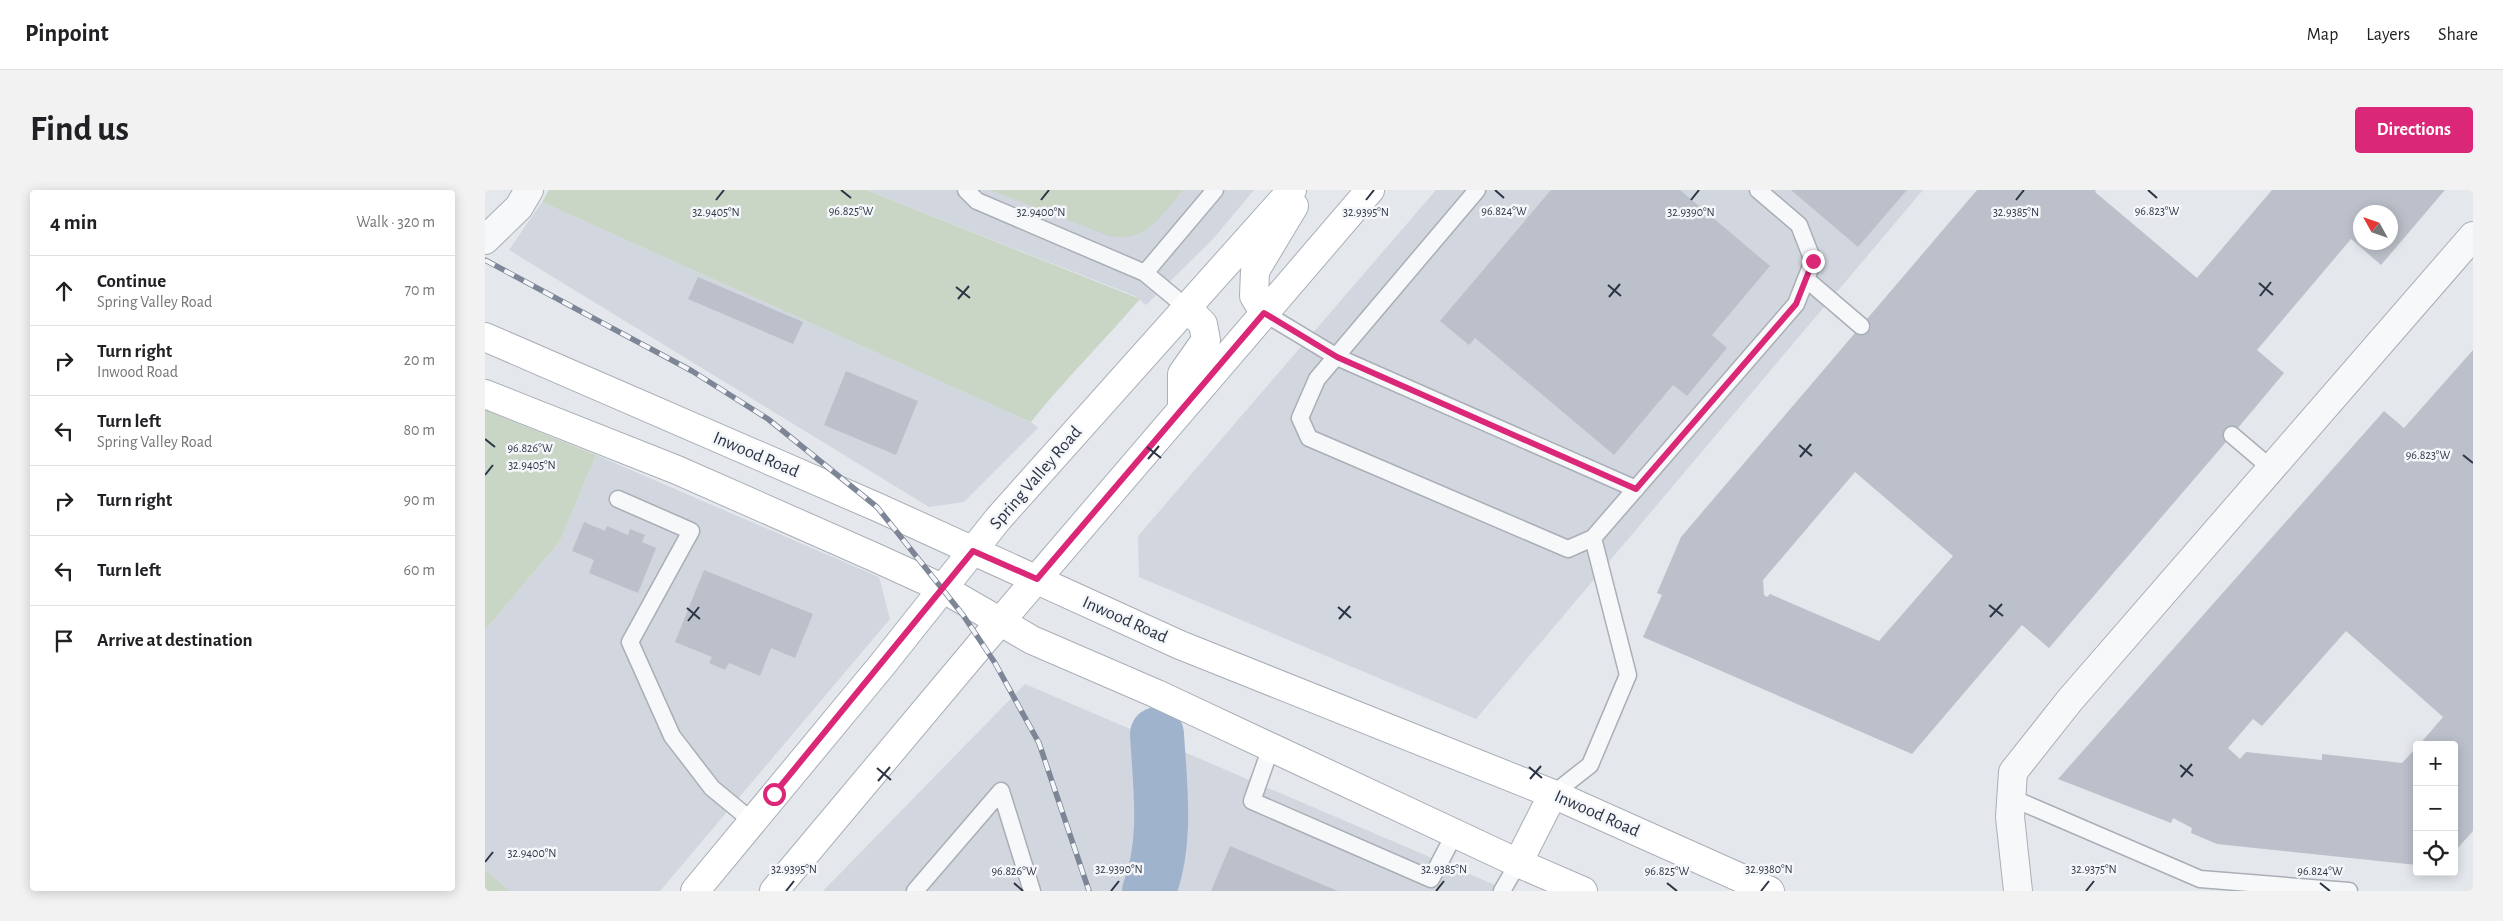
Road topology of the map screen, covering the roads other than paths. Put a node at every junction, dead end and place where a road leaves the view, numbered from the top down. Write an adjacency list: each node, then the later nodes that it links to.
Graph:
1 (529, 190): 10 (street)
2 (967, 190): 11 (lane)
3 (1215, 190): 11 (lane)
4 (1291, 190): 13 (main road, Spring Valley Road)
5 (1304, 190): 14 (main road)
6 (1370, 190): 14 (main road)
7 (1477, 190): 17 (lane)
8 (1758, 190): 12 (lane)
9 (2473, 236): 21 (street)
10 (485, 240)
11 (1145, 273): 13 (lane)
12 (1806, 279): 15 (lane); 22 (lane)
13 (1187, 308): 19 (main road); 25 (main road, Spring Valley Road)
14 (1264, 313): 17 (lane); 19 (main road)
15 (1861, 326)
16 (485, 337): 25 (main road, Inwood Road)
17 (1337, 357): 22 (lane); 24 (lane)
18 (485, 394): 27 (main road)
19 (1182, 409): 26 (main road)
20 (2232, 434): 21 (lane)
21 (2272, 469): 31 (street)
22 (1636, 489): 24 (lane)
23 (618, 500): 32 (lane)
24 (1593, 538): 30 (lane)
25 (973, 551): 26 (main road, Inwood Road); 27 (main road, Spring Valley Road)
26 (1037, 579): 28 (main road); 30 (main road, Inwood Road)
27 (942, 588): 28 (main road); 32 (main road, Spring Valley Road)
28 (1001, 622): 29 (main road); 36 (main road)
29 (1271, 747): 33 (main road); 33 (lane)
30 (1553, 794): 34 (main road); 41 (main road, Inwood Road)
31 (2012, 798): 42 (street); 43 (lane)
32 (752, 821): 35 (main road, Spring Valley Road)
33 (1455, 833): 34 (main road)
34 (1518, 863): 39 (lane); 40 (main road)
35 (695, 891)
36 (774, 891)
37 (915, 891): 38 (lane)
38 (1032, 891)
39 (1502, 891)
40 (1583, 891)
41 (1770, 891)
42 (2018, 891)
43 (2349, 891)

